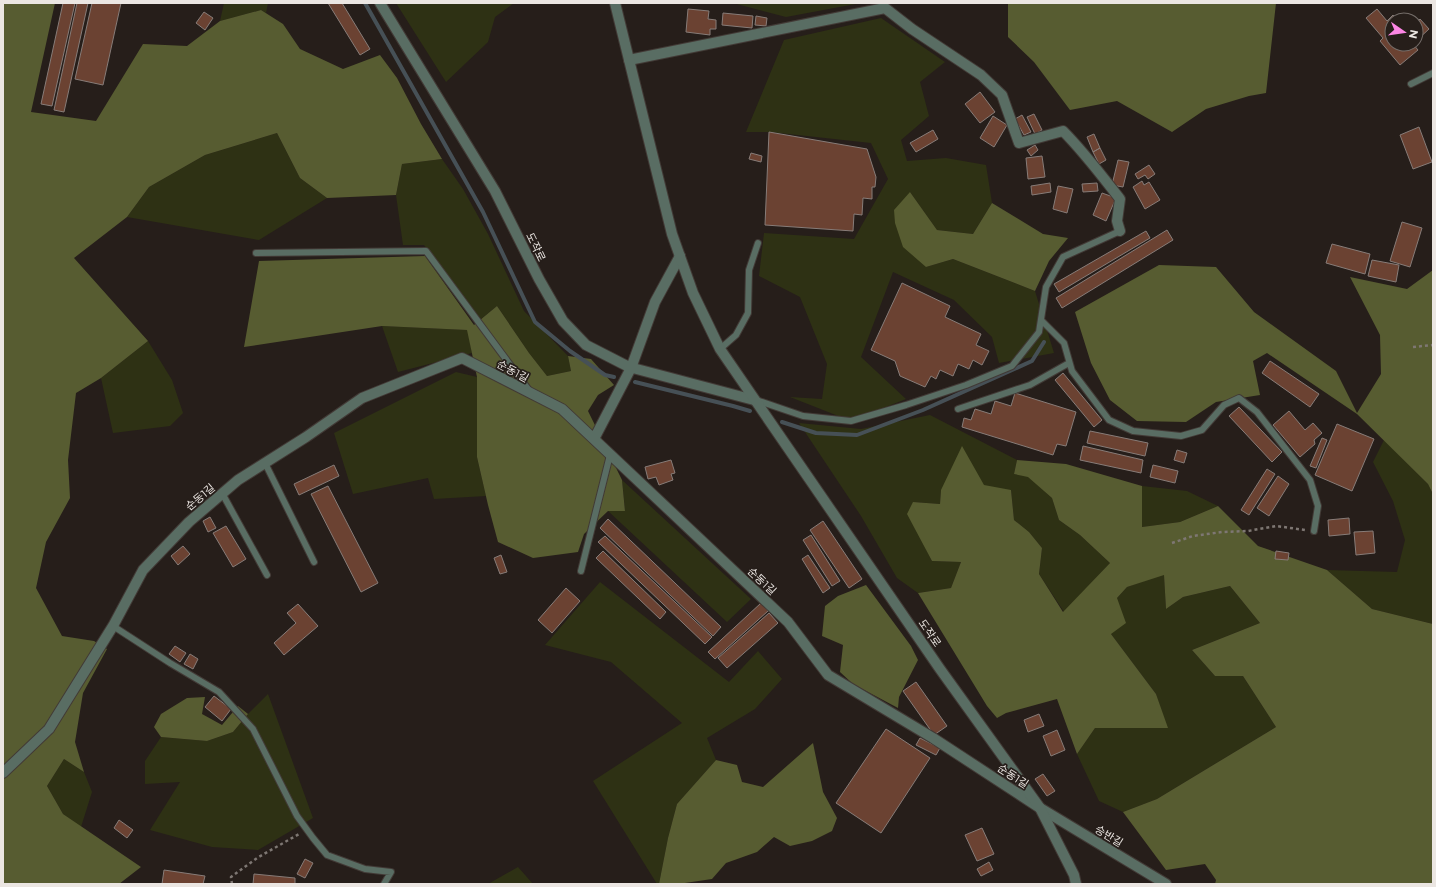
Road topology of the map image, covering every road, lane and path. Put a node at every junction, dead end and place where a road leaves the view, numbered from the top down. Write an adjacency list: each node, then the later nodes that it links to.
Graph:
1 (380, 3): 15 (street, 도작로)
2 (615, 3): 3 (street, 도작로)
3 (629, 60): 6 (street); 9 (street, 도작로)
4 (1433, 73): 5 (lane)
5 (1411, 84)
6 (1120, 231): 10 (lane)
7 (758, 244): 13 (lane)
8 (256, 253): 16 (lane)
9 (680, 256): 13 (street, 도작로); 15 (street)
10 (1041, 320): 14 (lane); 17 (lane)
11 (1433, 346): 12 (path)
12 (1413, 347)
13 (720, 349): 17 (street, 도작로)
14 (1070, 363): 18 (lane); 23 (lane)
15 (631, 368): 17 (street, 도작로); 19 (street)
16 (531, 394): 19 (street, 순동1길); 21 (street, 순동1길)
17 (754, 400): 30 (street, 도작로)
18 (958, 409)
19 (594, 439): 20 (street, 순동1길)
20 (610, 455): 26 (lane); 30 (street, 순동1길)
21 (265, 463): 22 (street, 순동1길); 25 (lane)
22 (222, 493): 27 (lane); 28 (street, 순동1길)
23 (1314, 531): 24 (path)
24 (1172, 543)
25 (314, 562)
26 (581, 571)
27 (267, 575)
28 (114, 626): 29 (street, 순동1길); 31 (lane)
29 (3, 773)
30 (1040, 808): 34 (street, 도작로); 35 (street, 승반길)
31 (307, 829): 32 (path); 33 (lane)
32 (232, 884)
33 (384, 884)
34 (1076, 884)
35 (1166, 884)

